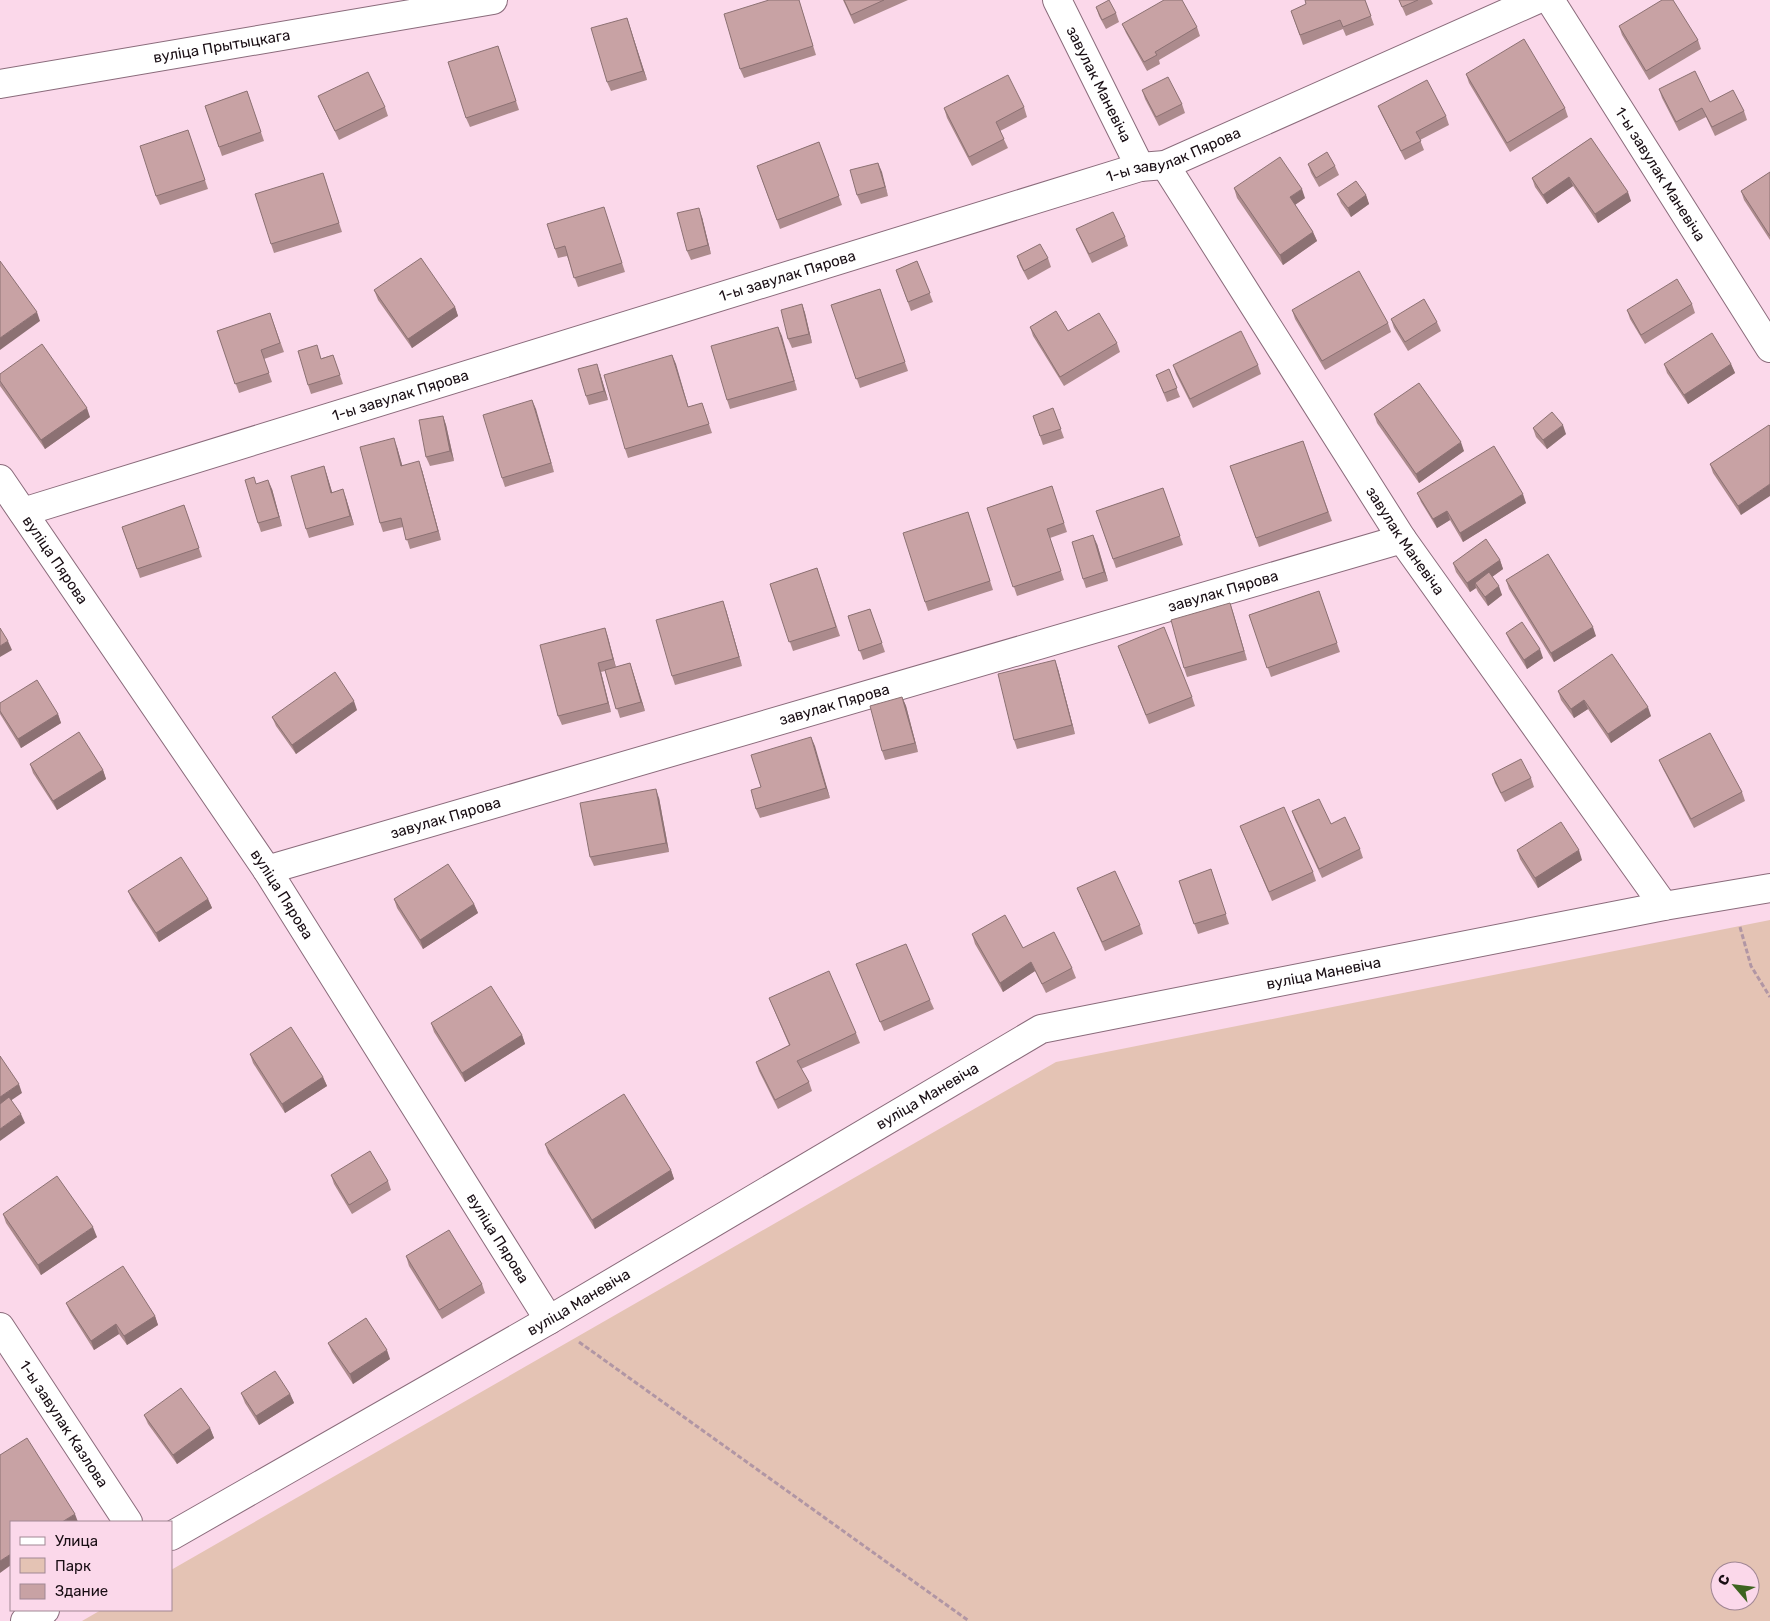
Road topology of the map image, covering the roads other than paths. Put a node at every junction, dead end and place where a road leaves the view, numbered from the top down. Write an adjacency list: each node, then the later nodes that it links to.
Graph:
1 (493, 0): 5 (street, вуліца Прытыцкага)
2 (1057, 0): 7 (street, завулак Маневіча)
3 (1536, 0): 7 (street, 1-ы завулак Пярова)
4 (1550, 0): 8 (street, 1-ы завулак Маневіча)
5 (441, 5): 6 (street, вуліца Прытыцкага)
6 (0, 84)
7 (1152, 166): 10 (street, 1-ы завулак Пярова); 11 (street, завулак Маневіча)
8 (1770, 348)
9 (0, 479): 10 (street, вуліца Пярова)
10 (23, 512): 12 (street, вуліца Пярова)
11 (1402, 539): 12 (street, завулак Пярова); 14 (street, завулак Маневіча)
12 (267, 870): 15 (street, вуліца Пярова)
13 (1770, 888): 14 (street, вуліца Маневіча)
14 (1664, 906): 15 (street, вуліца Маневіча)
15 (549, 1320): 18 (street, вуліца Маневіча)
16 (0, 1327): 17 (street, 1-ы завулак Казлова)
17 (127, 1521)
18 (172, 1535)
19 (43, 1611): 20 (street)
20 (26, 1621)

